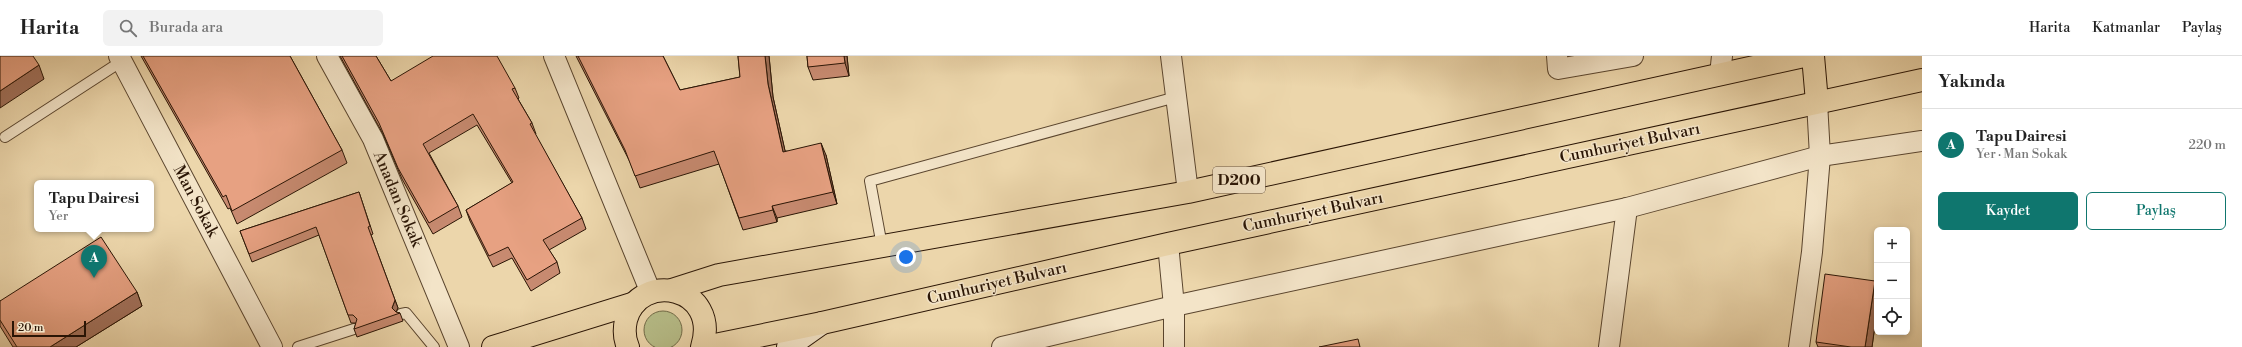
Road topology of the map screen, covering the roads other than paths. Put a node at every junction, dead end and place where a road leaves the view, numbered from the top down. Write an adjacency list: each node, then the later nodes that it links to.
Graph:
1 (327, 56): 28 (street, Anadan Sokak)
2 (554, 56): 20 (street)
3 (1171, 56): 11 (street)
4 (1557, 56): 5 (street)
5 (1633, 56)
6 (1804, 56): 9 (main road, D200)
7 (1813, 56): 12 (main road)
8 (124, 58): 13 (lane); 25 (street, Man Sokak)
9 (1721, 65): 16 (main road, D200)
10 (1922, 80): 12 (main road, Cumhuriyet Bulvarı)
11 (1176, 96): 16 (street); 19 (lane)
12 (1816, 102): 15 (street); 18 (main road, Cumhuriyet Bulvarı)
13 (5, 137)
14 (1922, 141): 15 (street)
15 (1820, 156): 17 (street); 36 (street)
16 (1188, 192): 19 (main road, D200)
17 (1627, 208): 21 (street); 35 (street)
18 (1168, 244): 21 (street); 23 (main road, Cumhuriyet Bulvarı)
19 (882, 246): 20 (main road, D200)
20 (653, 296): 29 (main road); 30 (main road); 31 (main road)
21 (1174, 306): 33 (street); 34 (street)
22 (400, 314): 27 (lane)
23 (822, 323): 31 (main road, Cumhuriyet Bulvarı); 32 (main road)
24 (354, 329): 26 (lane)
25 (272, 347)
26 (298, 347)
27 (434, 347)
28 (460, 347)
29 (493, 347)
30 (628, 347)
31 (704, 347)
32 (788, 347)
33 (1002, 347)
34 (1174, 347)
35 (1608, 347)
36 (1799, 347)

